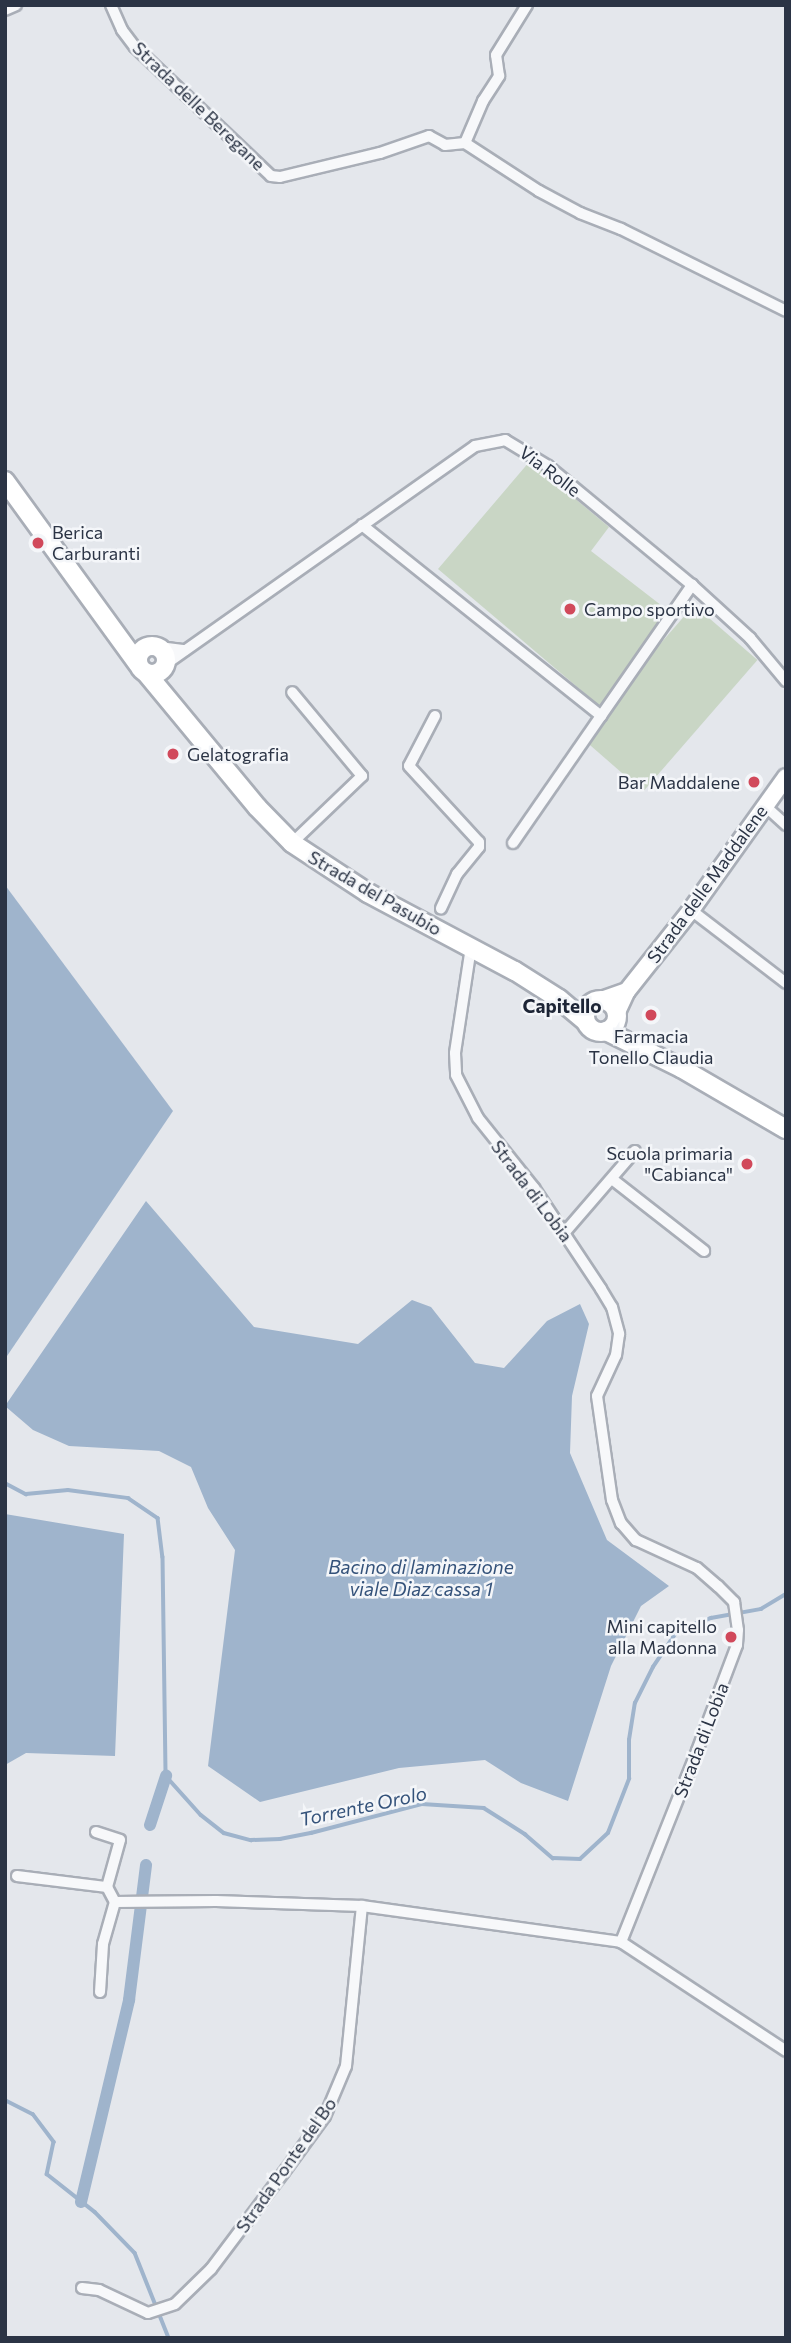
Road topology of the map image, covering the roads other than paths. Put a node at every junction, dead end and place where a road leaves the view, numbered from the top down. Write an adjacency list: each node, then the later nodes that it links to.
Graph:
1 (16, 5): 4 (street)
2 (111, 5): 5 (street, Strada delle Beregane)
3 (527, 5): 5 (street)
4 (5, 10)
5 (466, 143): 6 (street, Strada delle Beregane)
6 (786, 311)
7 (5, 481): 10 (main road)
8 (362, 526): 9 (street, Via Rolle); 12 (street, Via Rolle); 17 (street)
9 (692, 585): 14 (street, Via Rolle); 17 (street)
10 (118, 638): 11 (main road); 13 (main road)
11 (155, 647): 12 (street); 13 (main road, Strada del Pasubio); 13 (main road)
12 (185, 650): 13 (street, Via Rolle)
13 (154, 668): 21 (main road, Strada del Pasubio)
14 (786, 681)
15 (292, 692): 21 (street)
16 (435, 716): 24 (street)
17 (601, 716): 22 (street)
18 (786, 777): 19 (street, Strada delle Maddalene)
19 (764, 805): 20 (street); 23 (street, Strada delle Maddalene)
20 (786, 825)
21 (292, 843): 24 (main road, Strada del Pasubio)
22 (513, 843)
23 (691, 910): 27 (street); 28 (street, Strada delle Maddalene)
24 (436, 917): 25 (main road, Strada del Pasubio)
25 (471, 947): 26 (main road, Strada del Pasubio); 32 (street, Strada di Lobia)
26 (515, 971): 28 (main road); 28 (main road, Strada del Pasubio)
27 (786, 982)
28 (608, 1012): 29 (main road)
29 (786, 1129)
30 (635, 1151): 31 (street)
31 (612, 1179): 32 (street); 33 (street)
32 (565, 1232): 39 (street, Strada di Lobia)
33 (704, 1251)
34 (96, 1832): 36 (street)
35 (18, 1876): 36 (street)
36 (107, 1886): 37 (street)
37 (116, 1902): 38 (street); 40 (street)
38 (362, 1906): 39 (street); 42 (street, Strada Ponte del Bo)
39 (621, 1942): 41 (street)
40 (100, 1992)
41 (786, 2051)
42 (82, 2288)

